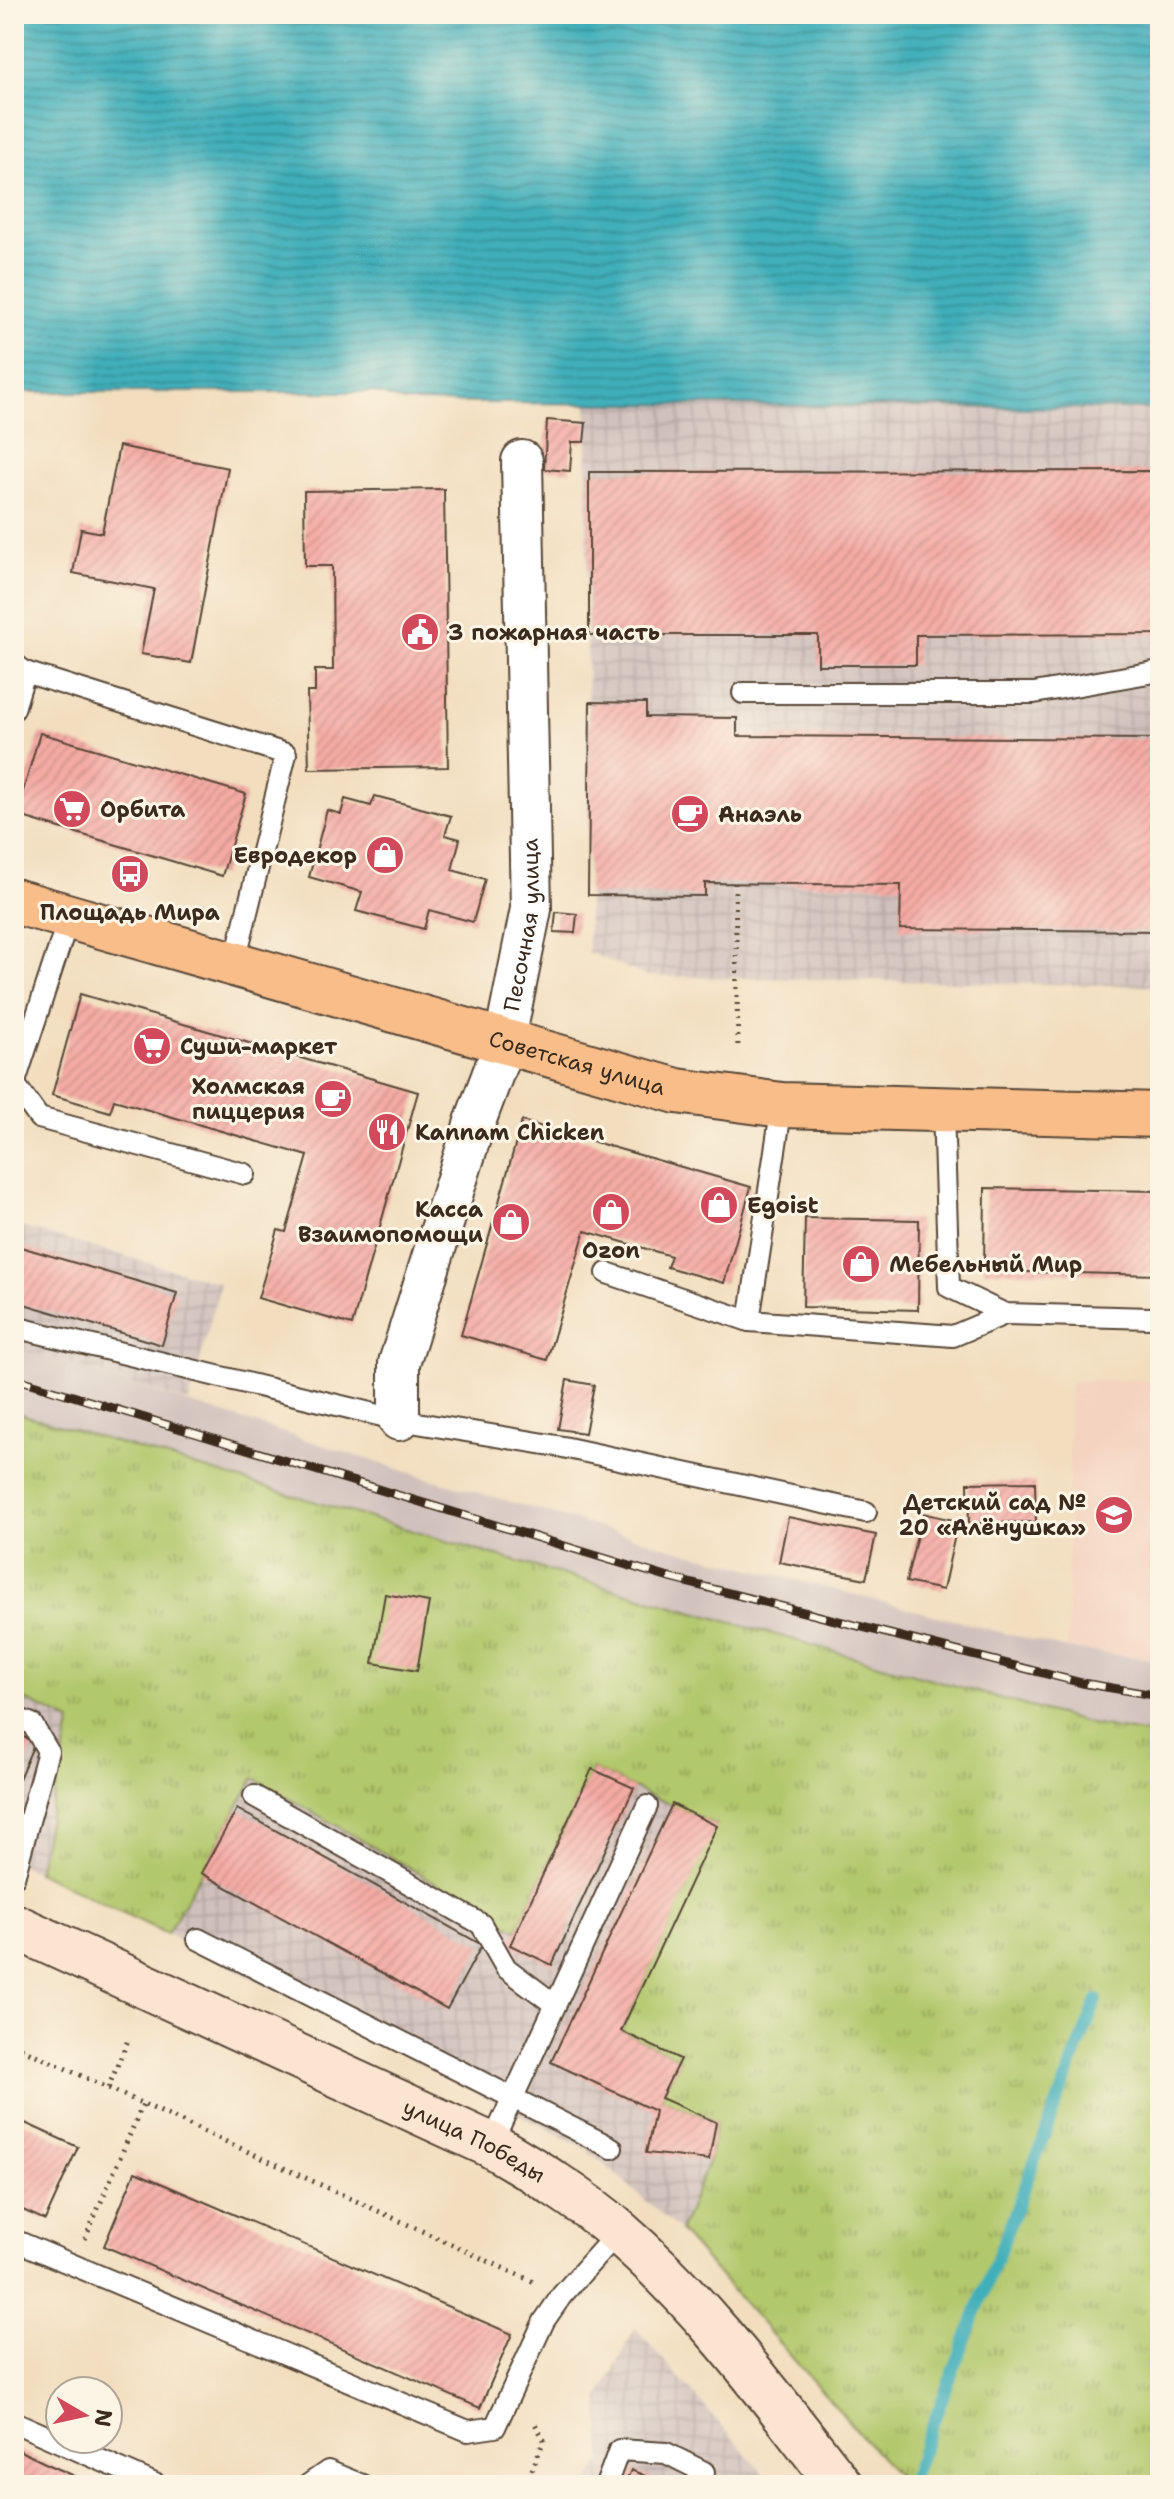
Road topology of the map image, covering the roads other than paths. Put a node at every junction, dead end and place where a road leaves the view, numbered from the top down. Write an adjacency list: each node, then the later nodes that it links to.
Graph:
1 (522, 461): 9 (street, Песочная улица)
2 (20, 668): 5 (lane); 8 (lane)
3 (1160, 671): 4 (lane)
4 (743, 693)
5 (14, 709)
6 (14, 901): 7 (main road, Советская улица)
7 (69, 917): 8 (main road, Советская улица); 10 (lane)
8 (234, 965): 9 (main road, Советская улица)
9 (504, 1044): 11 (main road, Советская улица); 20 (street, Песочная улица)
10 (15, 1086): 14 (lane)
11 (782, 1105): 12 (main road, Советская улица); 18 (lane)
12 (943, 1111): 13 (main road, Советская улица); 16 (lane)
13 (1160, 1115)
14 (245, 1174)
15 (607, 1273): 18 (lane)
16 (1005, 1314): 17 (lane); 18 (lane)
17 (1151, 1318)
18 (749, 1321)
19 (14, 1327): 20 (lane)
20 (399, 1420): 21 (lane)
21 (866, 1512)
22 (14, 1717): 25 (lane)
23 (254, 1796): 28 (lane)
24 (647, 1806): 28 (lane)
25 (14, 1877)
26 (14, 1926): 30 (main road, улица Победы)
27 (198, 1939): 29 (lane)
28 (554, 2004): 29 (lane)
29 (511, 2097): 30 (lane); 31 (lane)
30 (491, 2145): 32 (main road, улица Победы)
31 (612, 2148)
32 (619, 2231): 33 (lane); 41 (main road, улица Победы)
33 (14, 2240)
34 (14, 2422): 36 (lane)
35 (704, 2472): 40 (lane)
36 (120, 2478): 37 (lane)
37 (157, 2485)
38 (308, 2485): 39 (lane)
39 (362, 2485)
40 (606, 2485)
41 (840, 2485)

